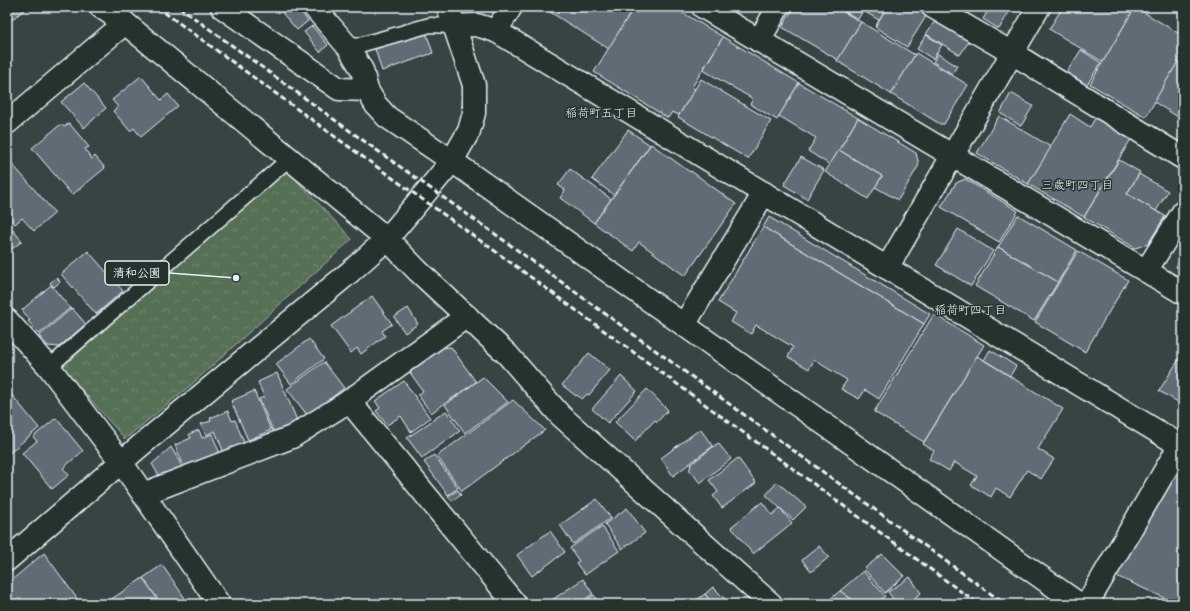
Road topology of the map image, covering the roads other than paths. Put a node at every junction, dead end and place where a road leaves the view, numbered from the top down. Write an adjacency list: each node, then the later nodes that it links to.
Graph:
1 (101, 7): 10 (street)
2 (222, 7): 15 (street)
3 (314, 7): 13 (street)
4 (510, 7): 11 (street)
5 (703, 7): 12 (street)
6 (778, 7): 12 (street)
7 (933, 7): 14 (street)
8 (1039, 7): 14 (street)
9 (450, 16): 11 (street); 13 (lane); 20 (street)
10 (125, 23): 16 (street); 19 (street)
11 (496, 31): 21 (street)
12 (759, 40): 17 (street)
13 (349, 48): 15 (street)
14 (1012, 53): 17 (street); 18 (street)
15 (367, 90): 20 (street)
16 (7, 123)
17 (952, 156): 24 (street); 25 (street)
18 (1183, 158)
19 (289, 159): 23 (street); 30 (lane)
20 (452, 161): 23 (street); 29 (street)
21 (764, 193): 24 (street); 29 (street)
22 (1183, 212): 25 (street)
23 (387, 239): 27 (street); 33 (street)
24 (887, 268): 32 (street)
25 (1146, 271): 26 (street)
26 (1183, 293)
27 (467, 316): 31 (street); 38 (street)
28 (7, 320): 30 (street)
29 (684, 325): 39 (street)
30 (49, 367): 33 (street)
31 (349, 401): 34 (street); 37 (street)
32 (1181, 446): 40 (street)
33 (121, 462): 34 (street); 35 (street)
34 (143, 494): 36 (street)
35 (7, 560)
36 (219, 604)
37 (515, 604)
38 (771, 604)
39 (1079, 604)
40 (1088, 604)

